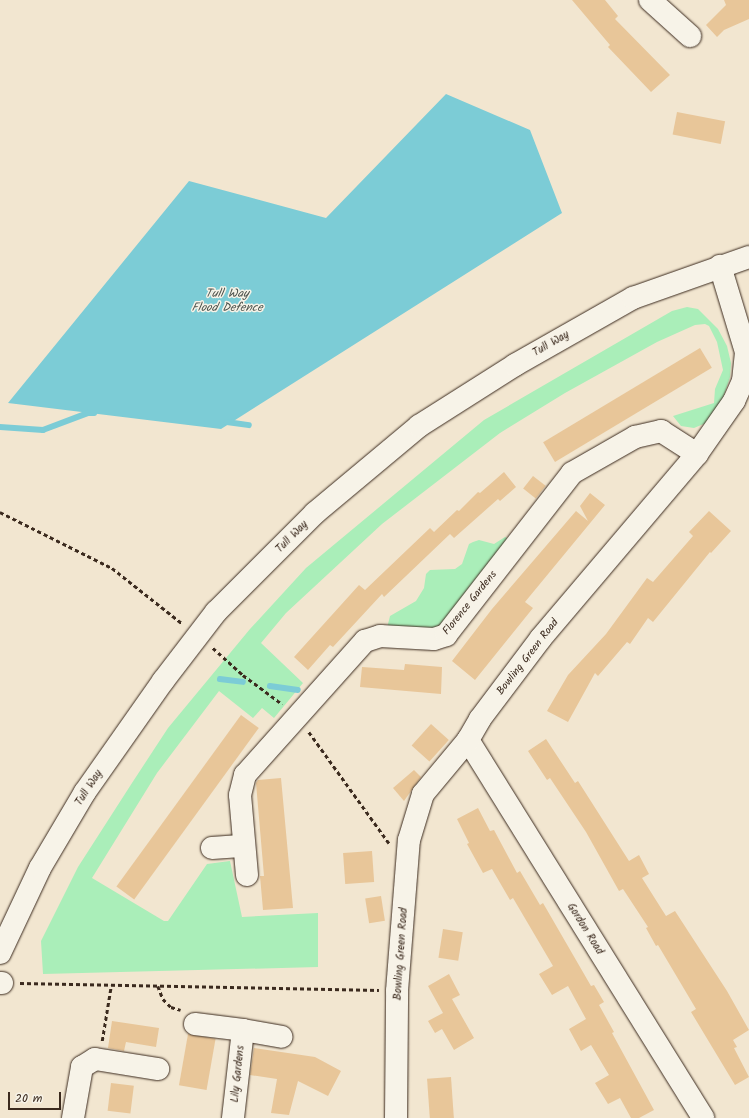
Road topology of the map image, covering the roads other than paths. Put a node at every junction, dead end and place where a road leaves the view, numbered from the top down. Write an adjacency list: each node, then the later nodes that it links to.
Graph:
1 (658, 2): 2 (street)
2 (690, 36)
3 (749, 257): 4 (street)
4 (720, 266): 5 (street, Bowling Green Road); 10 (street, Tull Way)
5 (697, 454): 6 (street, Bowling Green Road); 7 (street, Florence Gardens)
6 (468, 740): 17 (street, Bowling Green Road); 18 (street, Gordon Road)
7 (244, 846): 8 (street); 9 (street, Florence Gardens)
8 (212, 848)
9 (247, 875)
10 (0, 953)
11 (199, 1024): 12 (street, Lily Gardens)
12 (243, 1030): 13 (street, Lily Gardens); 16 (street, Lily Gardens)
13 (281, 1037)
14 (158, 1069): 15 (street)
15 (73, 1118)
16 (233, 1118)
17 (396, 1118)
18 (703, 1118)

